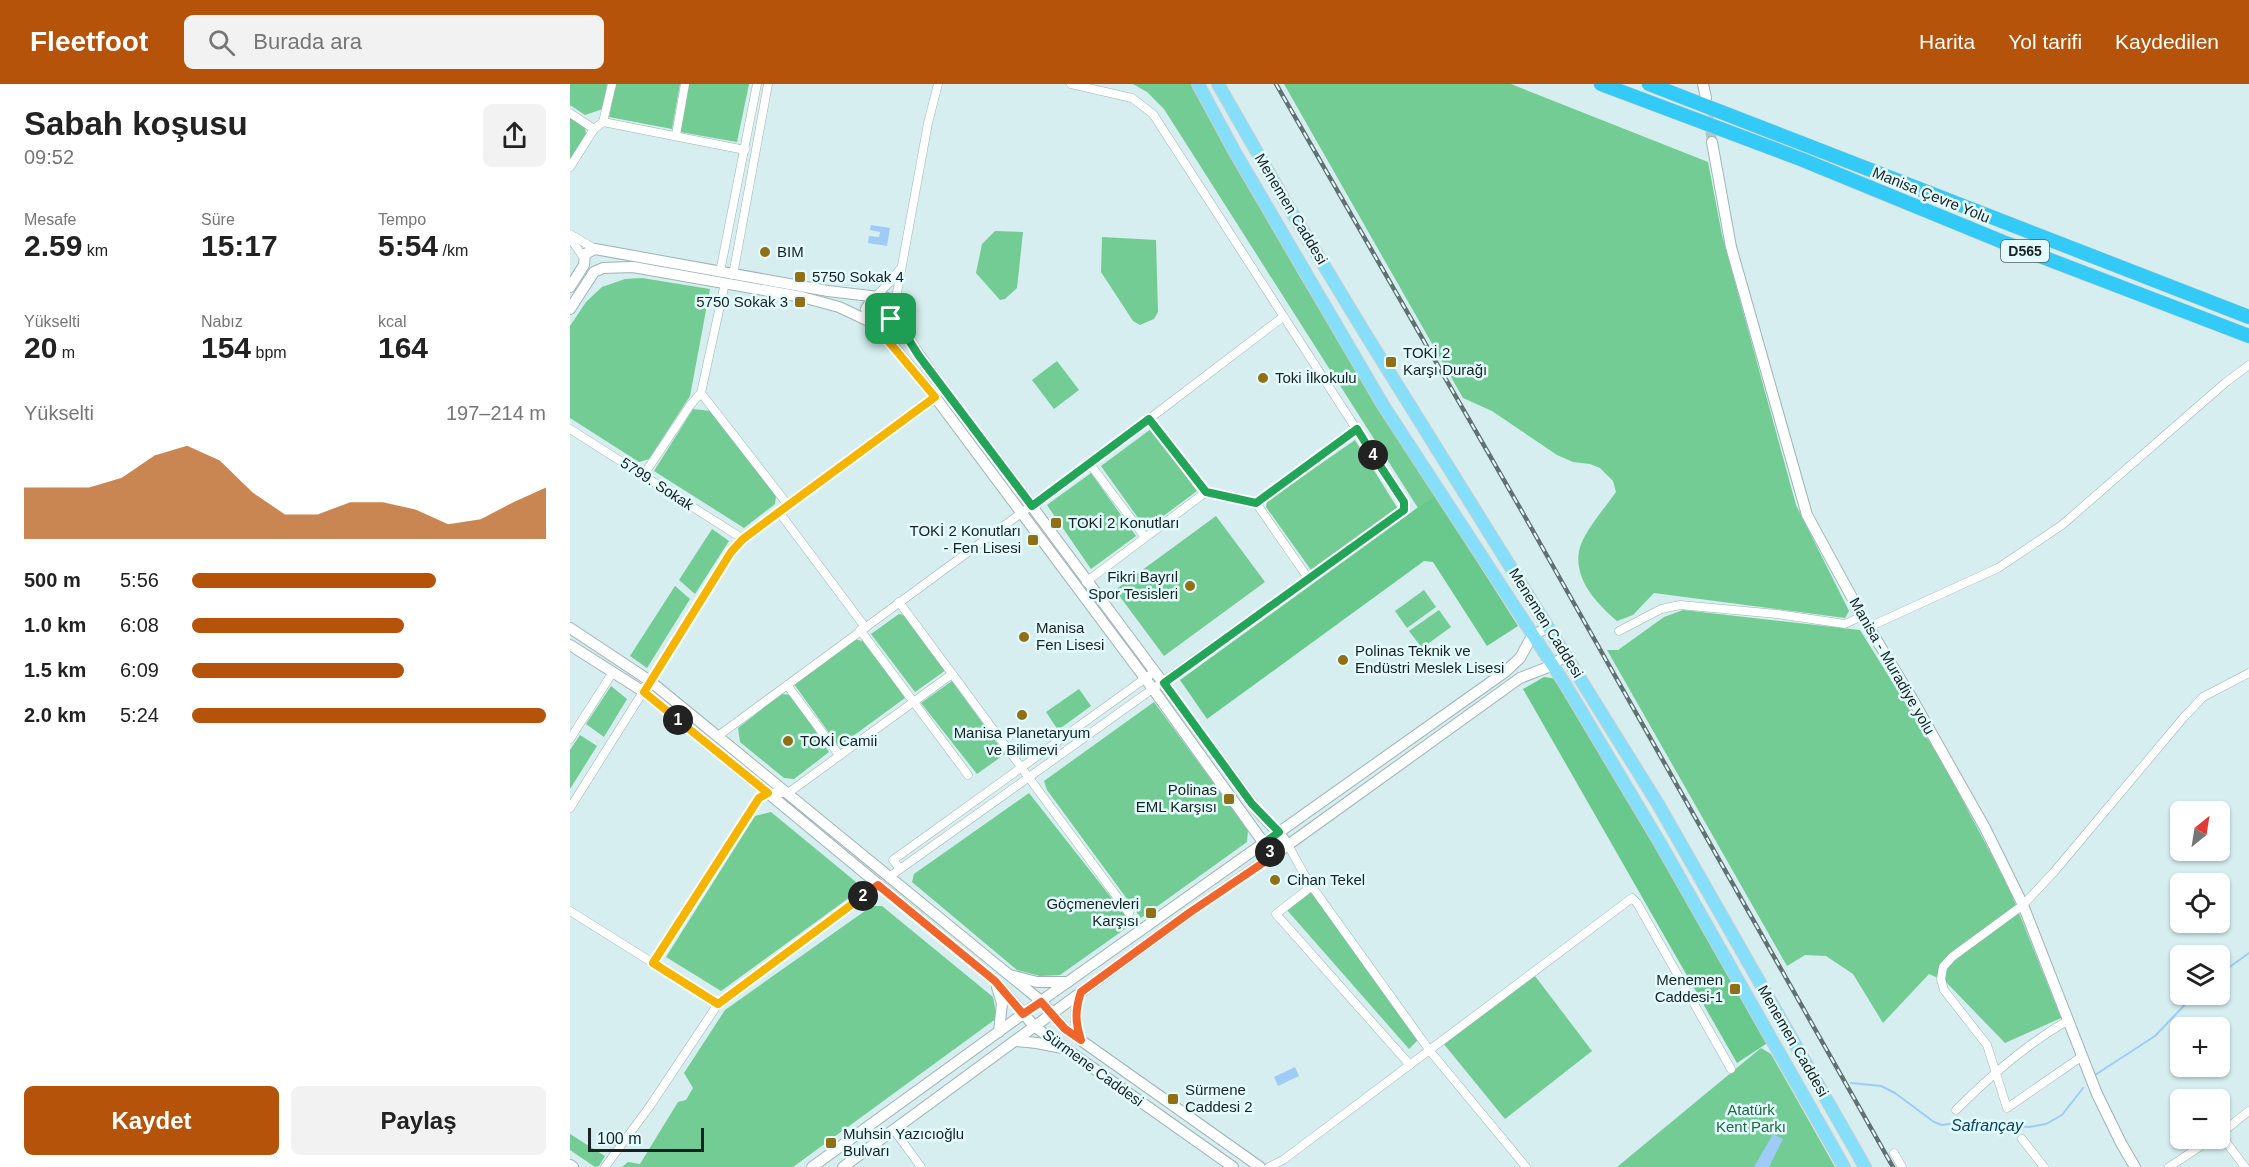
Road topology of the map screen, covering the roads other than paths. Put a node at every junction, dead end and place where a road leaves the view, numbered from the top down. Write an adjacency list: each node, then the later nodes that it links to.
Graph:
1 (612, 84): 14 (street)
2 (685, 84): 16 (street)
3 (757, 84): 18 (street)
4 (768, 84): 26 (street)
5 (938, 84): 23 (street)
6 (1071, 84): 32 (street)
7 (1198, 84): 61 (main road, Menemen Caddesi)
8 (1218, 84): 56 (main road, Menemen Caddesi)
9 (1601, 84): 35 (highway, Manisa Çevre Yolu / D565)
10 (1649, 84): 33 (highway, Manisa Çevre Yolu / D565)
11 (1703, 84): 12 (main road)
12 (1706, 98)
13 (570, 113): 15 (street)
14 (603, 122): 15 (street); 16 (street)
15 (594, 129): 19 (street)
16 (676, 135): 18 (street)
17 (1712, 142): 55 (main road, Manisa - Muradiye yolu)
18 (745, 150): 25 (street)
19 (570, 167)
20 (570, 236): 21 (street); 22 (street)
21 (598, 250): 22 (main road); 24 (main road); 25 (main road)
22 (584, 261): 24 (main road); 28 (main road)
23 (901, 267): 29 (street); 31 (street)
24 (598, 270): 27 (main road); 30 (main road)
25 (720, 272): 26 (main road)
26 (733, 274): 29 (main road)
27 (725, 283): 34 (main road); 37 (street)
28 (570, 287)
29 (873, 298): 31 (main road); 34 (main road)
30 (570, 309)
31 (894, 312): 34 (main road); 47 (main road)
32 (1283, 317): 39 (street); 41 (street)
33 (2249, 317)
34 (873, 322): 38 (main road)
35 (2249, 336)
36 (2249, 365): 57 (street)
37 (701, 393): 43 (street); 46 (street)
38 (935, 397): 46 (street); 49 (main road)
39 (1149, 419): 42 (street); 44 (street)
40 (570, 429): 43 (street, 5799. Sokak)
41 (1357, 429): 45 (street); 52 (street)
42 (1089, 463): 47 (street); 50 (street)
43 (643, 476): 51 (street, 5799. Sokak)
44 (1206, 492): 45 (street); 50 (street)
45 (1256, 503): 52 (street)
46 (788, 505): 48 (street)
47 (1032, 506): 49 (street); 53 (main road)
48 (779, 512): 51 (street); 59 (street)
49 (1021, 513): 54 (street); 69 (main road)
50 (1145, 537): 53 (street)
51 (743, 539): 70 (street)
52 (1308, 578): 71 (street)
53 (1086, 582): 66 (main road)
54 (899, 602): 59 (street); 68 (street)
55 (1862, 616): 57 (main road, Manisa - Muradiye yolu); 60 (street)
56 (1548, 627): 61 (main road); 63 (main road, Menemen Caddesi)
57 (1869, 627): 93 (main road, Manisa - Muradiye yolu)
58 (570, 628): 70 (main road, Sürmene Caddesi)
59 (862, 628): 72 (street); 75 (street)
60 (1619, 632)
61 (1532, 636): 64 (main road, Menemen Caddesi); 85 (main road)
62 (570, 645): 65 (main road, Sürmene Caddesi)
63 (1566, 655): 64 (main road); 133 (main road, Menemen Caddesi)
64 (1551, 666): 87 (main road); 132 (main road, Menemen Caddesi)
65 (613, 672): 74 (main road, Sürmene Caddesi); 77 (street)
66 (1155, 672): 69 (street); 71 (main road)
67 (2249, 673): 93 (street)
68 (952, 674): 75 (street); 79 (street)
69 (1144, 678): 73 (main road); 79 (street)
70 (650, 681): 74 (street); 76 (main road, Sürmene Caddesi)
71 (1164, 683): 73 (street); 85 (main road)
72 (787, 685): 76 (street); 78 (street)
73 (1153, 689): 81 (street); 86 (main road)
74 (644, 692): 82 (main road, Sürmene Caddesi); 84 (street)
75 (914, 701): 78 (street); 80 (street)
76 (718, 736): 83 (main road, Sürmene Caddesi)
77 (570, 739)
78 (839, 755): 83 (street)
79 (1022, 767): 81 (street); 89 (street)
80 (968, 775)
81 (1029, 776): 89 (street); 95 (street)
82 (768, 793): 83 (street); 91 (main road, Sürmene Caddesi); 96 (street)
83 (788, 793): 90 (main road, Sürmene Caddesi)
84 (570, 807)
85 (1279, 832): 86 (main road); 87 (main road)
86 (1264, 843): 88 (main road); 99 (main road)
87 (1288, 845): 88 (main road); 92 (street)
88 (1273, 856): 100 (main road)
89 (900, 869): 90 (street)
90 (889, 877): 97 (main road, Sürmene Caddesi)
91 (878, 885): 98 (main road, Sürmene Caddesi); 102 (street)
92 (1312, 886): 111 (street); 113 (street)
93 (2023, 905): 105 (main road, Manisa - Muradiye yolu); 115 (street)
94 (570, 911): 96 (street)
95 (1129, 913)
96 (653, 963): 102 (street)
97 (1007, 975): 99 (main road); 101 (main road, Sürmene Caddesi)
98 (995, 981): 104 (main road, Sürmene Caddesi); 107 (main road)
99 (1071, 981): 101 (main road)
100 (1081, 992): 103 (main road); 108 (main road)
101 (1041, 1002): 103 (main road, Sürmene Caddesi); 104 (main road)
102 (718, 1004): 124 (street)
103 (1053, 1013): 106 (main road); 108 (main road, Sürmene Caddesi)
104 (1023, 1014): 106 (main road, Sürmene Caddesi); 107 (main road)
105 (2067, 1021): 112 (main road, Manisa - Muradiye yolu); 115 (street)
106 (1035, 1027): 109 (main road); 110 (main road, Sürmene Caddesi)
107 (999, 1032): 125 (main road)
108 (1081, 1040): 129 (main road, Sürmene Caddesi)
109 (1015, 1041): 110 (main road); 119 (main road)
110 (1069, 1050): 128 (main road, Sürmene Caddesi)
111 (1430, 1051): 113 (street); 114 (street); 131 (street)
112 (2081, 1057): 115 (street); 136 (main road, Manisa - Muradiye yolu)
113 (1410, 1065): 130 (street)
114 (1731, 1069)
115 (1995, 1071): 116 (street)
116 (1956, 1110)
117 (2249, 1111): 118 (street)
118 (2230, 1126)
119 (894, 1130): 126 (main road); 127 (street)
120 (2022, 1139): 135 (street)
121 (2230, 1147): 138 (street)
122 (2196, 1149): 137 (street)
123 (1894, 1153): 134 (street)
124 (605, 1167)
125 (812, 1167)
126 (843, 1167)
127 (921, 1167)
128 (1233, 1167)
129 (1260, 1167)
130 (1269, 1167)
131 (1526, 1167)
132 (1844, 1167)
133 (1865, 1167)
134 (1902, 1167)
135 (2044, 1167)
136 (2135, 1167)
137 (2169, 1167)
138 (2245, 1167)

